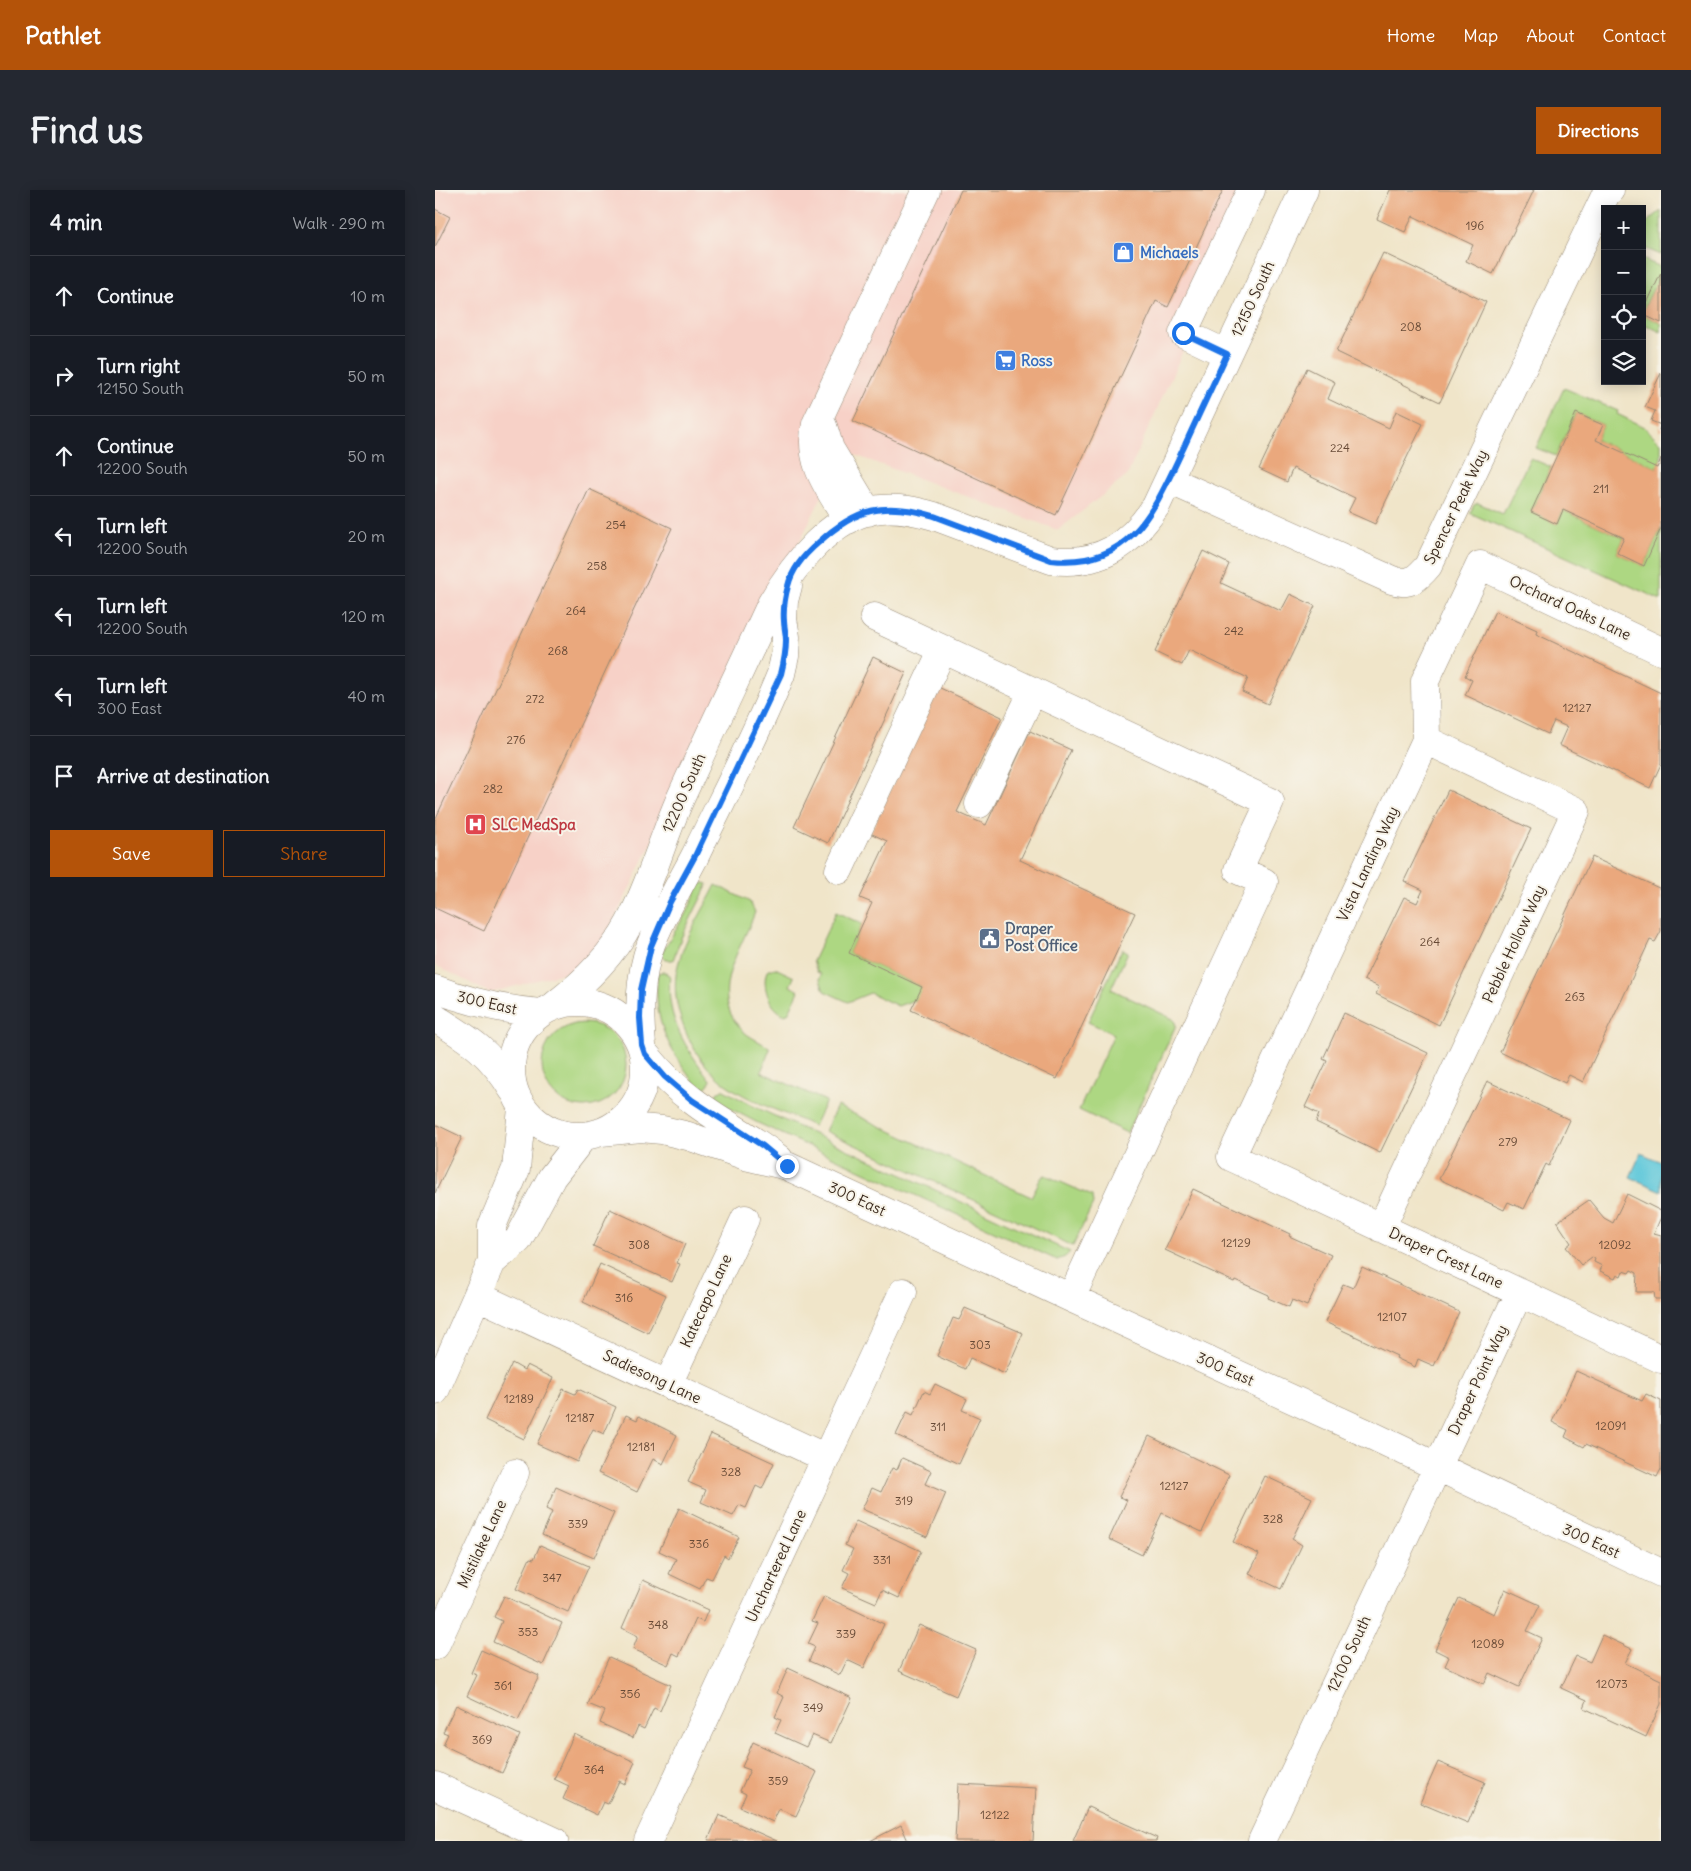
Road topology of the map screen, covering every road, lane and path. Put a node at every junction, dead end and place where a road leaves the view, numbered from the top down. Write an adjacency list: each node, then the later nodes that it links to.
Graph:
1 (925, 190): 7 (street)
2 (1251, 190): 5 (street)
3 (1304, 190): 5 (street, 12150 South)
4 (1610, 190): 6 (street, Spencer Peak Way)
5 (1227, 354): 6 (street, 12150 South)
6 (1169, 480): 8 (street, 12150 South)
7 (858, 516): 8 (street, 12200 South); 10 (street, 12200 South)
8 (1104, 554)
9 (1480, 565): 13 (street, Orchard Oaks Lane); 15 (street, Vista Landing Way)
10 (796, 567): 19 (street, 12200 South); 21 (street, 12200 South)
11 (874, 617): 12 (street)
12 (943, 649): 14 (street); 17 (street)
13 (1661, 651)
14 (1033, 691): 16 (street); 32 (street)
15 (1426, 740): 24 (street, Vista Landing Way); 27 (street, Pebble Hollow Way)
16 (979, 804)
17 (839, 870)
18 (435, 989): 19 (street, 300 East)
19 (548, 1009): 21 (street); 22 (street)
20 (435, 1018): 22 (street, 300 East)
21 (643, 1050): 23 (street); 25 (street, 300 East)
22 (519, 1100): 23 (street); 28 (street)
23 (593, 1134): 25 (street, 300 East); 28 (street)
24 (1231, 1157): 27 (street, Draper Crest Lane)
25 (787, 1166): 32 (street, 300 East)
26 (745, 1219): 34 (street, Katecapo Lane)
27 (1381, 1228): 30 (street, Draper Crest Lane)
28 (492, 1262): 31 (street)
29 (903, 1292): 36 (street, Unchartered Lane)
30 (1519, 1293): 33 (street, Draper Crest Lane); 37 (street, Draper Point Way)
31 (478, 1296): 34 (street, Sadiesong Lane); 35 (street)
32 (1071, 1298): 37 (street, 300 East)
33 (1661, 1359)
34 (668, 1384): 36 (street, Sadiesong Lane)
35 (435, 1391)
36 (826, 1458): 44 (street, Unchartered Lane)
37 (1437, 1468): 39 (street, 300 East); 45 (street, 12100 South)
38 (515, 1473): 40 (street, Mistilake Lane)
39 (1661, 1573)
40 (442, 1611): 41 (street, Mistilake Lane)
41 (435, 1646)
42 (435, 1786): 43 (street)
43 (554, 1841)
44 (649, 1841)
45 (1262, 1841)

